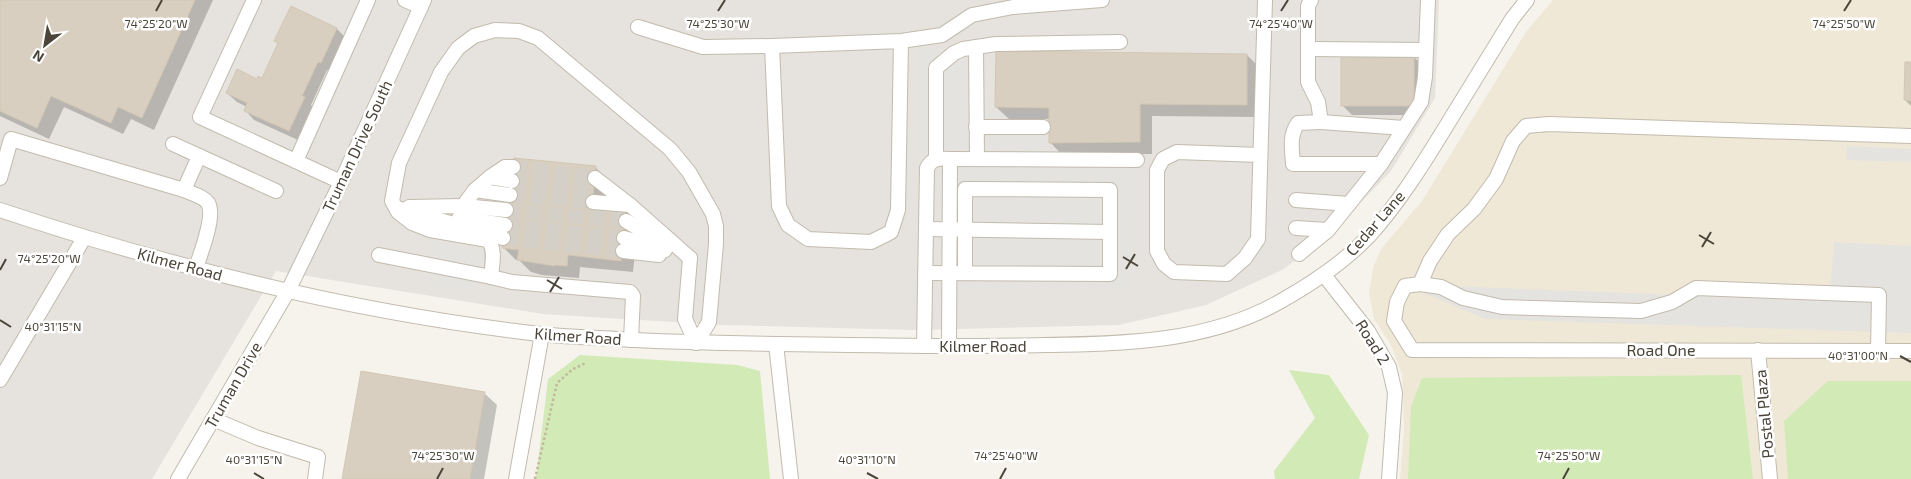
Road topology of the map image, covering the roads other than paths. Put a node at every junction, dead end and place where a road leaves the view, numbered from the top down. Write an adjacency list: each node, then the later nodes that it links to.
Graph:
1 (254, 0): 29 (street)
2 (368, 0): 29 (street)
3 (405, 0): 9 (street)
4 (1102, 0): 11 (street)
5 (1265, 0): 24 (street)
6 (1311, 0): 15 (street)
7 (1428, 0): 16 (street)
8 (1527, 0): 62 (street, Cedar Lane)
9 (423, 4): 33 (street, Truman Drive South)
10 (638, 27): 13 (street)
11 (901, 41): 13 (street); 13 (street)
12 (1120, 42): 14 (street)
13 (772, 46)
14 (976, 46): 18 (street); 26 (street)
15 (1308, 49): 16 (street); 17 (street)
16 (1426, 50): 20 (street)
17 (1321, 122): 20 (street); 30 (street)
18 (976, 127): 19 (street); 27 (street)
19 (1042, 127)
20 (1404, 128): 30 (street)
21 (1911, 136): 64 (street)
22 (6, 137): 32 (street); 34 (street)
23 (173, 144): 25 (street)
24 (1260, 155): 24 (street)
25 (199, 156): 34 (street); 37 (street)
26 (943, 158): 27 (street); 47 (street); 48 (street)
27 (977, 158): 28 (street)
28 (1137, 160)
29 (296, 161): 33 (street)
30 (1381, 164): 40 (street)
31 (513, 174): 35 (street)
32 (0, 178)
33 (342, 182): 65 (street, Truman Drive South)
34 (184, 190): 58 (street)
35 (475, 190): 38 (street); 41 (street)
36 (594, 190): 57 (street)
37 (276, 191)
38 (510, 195)
39 (1296, 200): 40 (street)
40 (1349, 204): 50 (street)
41 (463, 206): 42 (street); 44 (street)
42 (396, 208): 51 (street); 63 (street); 69 (street)
43 (0, 210): 53 (street, Kilmer Road)
44 (506, 210)
45 (626, 222): 57 (street)
46 (1296, 228): 50 (street)
47 (926, 229): 48 (street); 59 (street)
48 (950, 229): 49 (street); 60 (street)
49 (965, 230): 52 (street); 52 (street); 61 (street)
50 (1328, 230): 55 (street)
51 (504, 232)
52 (1110, 232): 61 (street)
53 (84, 238): 58 (street, Kilmer Road); 76 (street)
54 (623, 244): 57 (street)
55 (1299, 254)
56 (379, 255): 63 (street)
57 (690, 258): 69 (street)
58 (196, 268): 65 (street, Kilmer Road)
59 (925, 273): 60 (street); 71 (street)
60 (949, 273): 61 (street); 72 (street)
61 (965, 273)
62 (1324, 274): 67 (street, Cedar Lane); 82 (street, Road 2)
63 (490, 277): 68 (street)
64 (1420, 284): 73 (street, Road One); 74 (street)
65 (288, 291): 66 (street, Kilmer Road); 77 (street, Truman Drive)
66 (542, 334): 68 (street, Kilmer Road); 80 (street)
67 (1171, 337): 72 (street, Kilmer Road)
68 (631, 340): 69 (street, Kilmer Road)
69 (696, 343): 70 (street, Kilmer Road)
70 (776, 344): 71 (street, Kilmer Road); 81 (street)
71 (924, 346): 72 (street, Kilmer Road)
72 (949, 346)
73 (1758, 350): 74 (street, Road One); 83 (street, Postal Plaza)
74 (1878, 351): 75 (street, Road One)
75 (1911, 351)
76 (0, 380)
77 (213, 419): 78 (street, Truman Drive); 79 (street)
78 (178, 479)
79 (315, 479)
80 (516, 479)
81 (790, 479)
82 (1389, 479)
83 (1770, 479)

